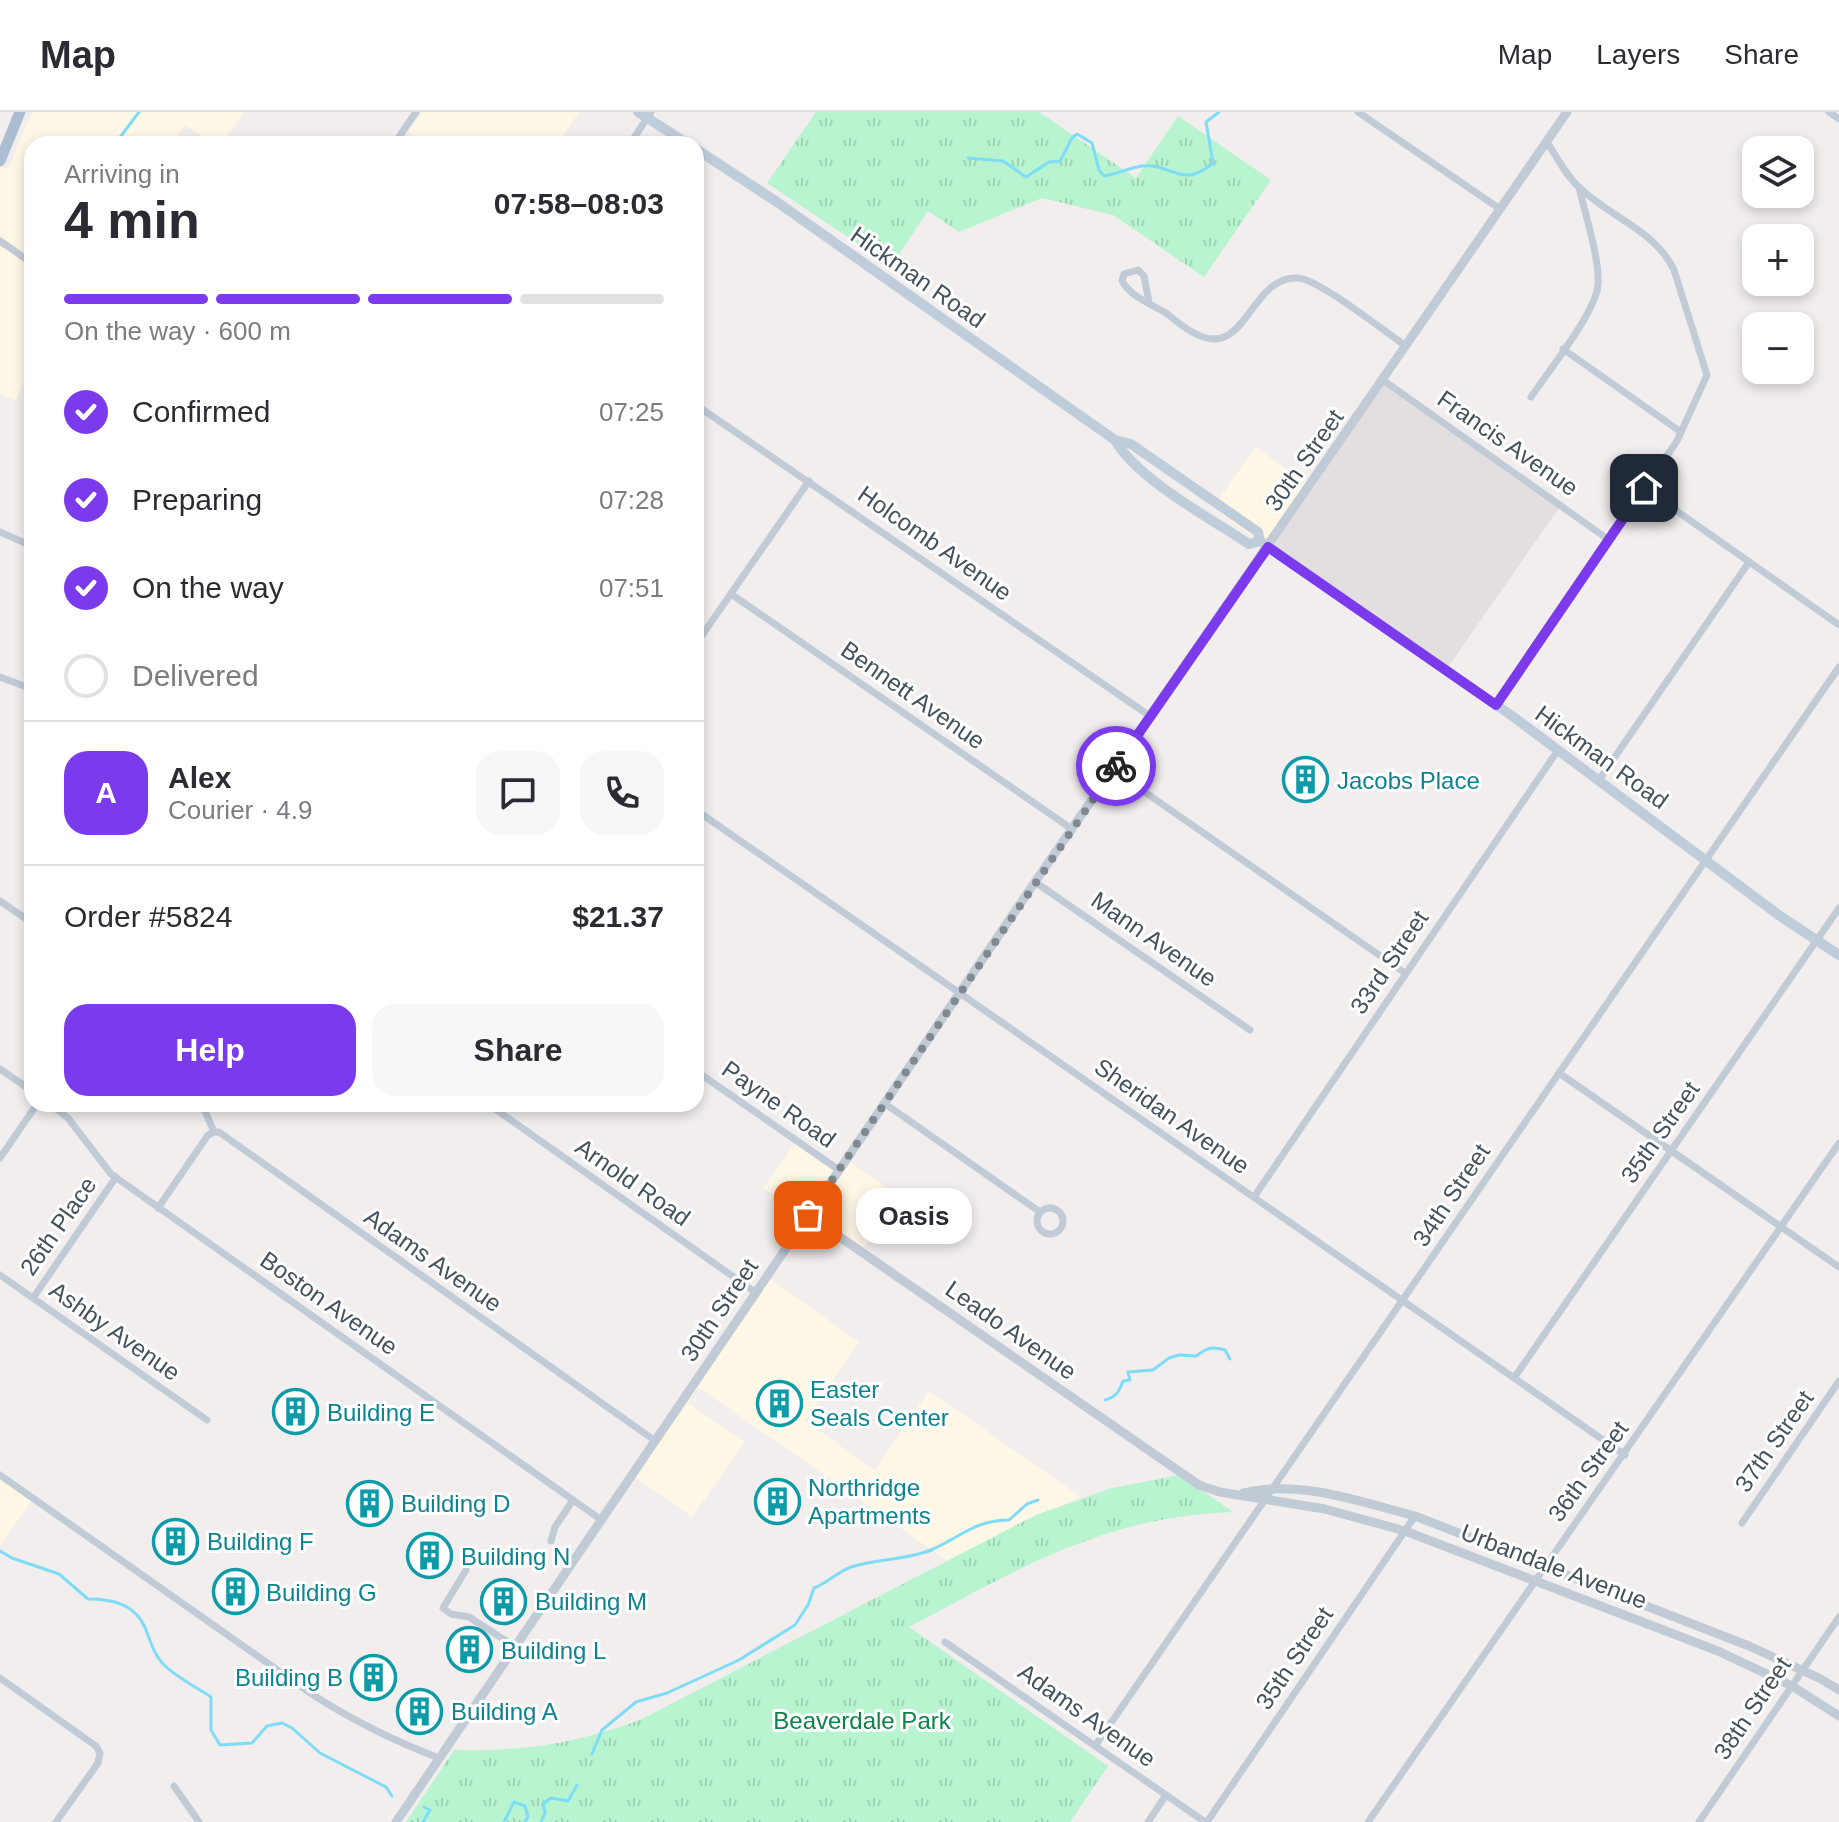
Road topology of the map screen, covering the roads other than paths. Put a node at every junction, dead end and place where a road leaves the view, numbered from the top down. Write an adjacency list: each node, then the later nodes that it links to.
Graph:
1 (20, 112): 13 (main road)
2 (416, 112): 8 (street)
3 (1358, 112): 15 (street)
4 (1567, 112): 11 (street, 30th Street)
5 (1829, 112): 7 (street)
6 (645, 114): 9 (street); 10 (main road)
7 (1839, 119)
8 (400, 136)
9 (634, 136)
10 (677, 136)
11 (1547, 142): 14 (street); 15 (street, 30th Street)
12 (704, 154): 25 (main road, Hickman Road)
13 (0, 161)
14 (1579, 187): 20 (street); 24 (street)
15 (1500, 209): 19 (street, 30th Street)
16 (0, 241): 17 (street)
17 (24, 258)
18 (1149, 302): 18 (street); 19 (street)
19 (1406, 346): 21 (street, 30th Street)
20 (1563, 349): 22 (street); 24 (street)
21 (1383, 380): 29 (street, Francis Avenue); 31 (street, 30th Street)
22 (1531, 397)
23 (704, 410): 26 (street, Holcomb Avenue)
24 (1681, 432): 27 (street)
25 (1115, 440): 31 (main road, Hickman Road); 31 (main road, Hickman Road)
26 (809, 481): 33 (street); 40 (street, Holcomb Avenue)
27 (1644, 488): 29 (street); 32 (street)
28 (0, 532): 30 (street)
29 (1609, 540): 39 (street)
30 (24, 542)
31 (1264, 544): 39 (main road, Hickman Road); 40 (street, 30th Street)
32 (1749, 562): 34 (street); 43 (street)
33 (731, 594): 35 (street); 45 (street, Bennett Avenue)
34 (1839, 625)
35 (704, 633)
36 (1839, 667): 46 (street, 34th Street)
37 (0, 677): 38 (street)
38 (24, 686)
39 (1496, 705): 41 (main road, Hickman Road)
40 (1150, 716): 42 (street, 30th Street)
41 (1558, 750): 43 (main road, Hickman Road); 53 (street, 33rd Street)
42 (1113, 770): 45 (street, 30th Street); 53 (street)
43 (1599, 780): 46 (main road, Hickman Road)
44 (704, 816): 54 (street, Sheridan Avenue)
45 (1072, 829): 47 (street, 30th Street)
46 (1707, 859): 51 (main road, Hickman Road); 57 (street, 34th Street)
47 (1035, 882): 54 (street, 30th Street); 55 (street, Mann Avenue)
48 (0, 901): 50 (street)
49 (1839, 908): 51 (street, 35th Street)
50 (24, 918)
51 (1817, 940): 52 (main road, Hickman Road); 67 (street, 35th Street)
52 (1839, 955)
53 (1405, 973): 71 (street, 33rd Street)
54 (959, 993): 60 (street, 30th Street); 71 (street, Sheridan Avenue)
55 (1250, 1030)
56 (0, 1069): 59 (street)
57 (1559, 1073): 67 (street); 80 (street, 34th Street)
58 (704, 1077): 69 (street, Payne Road)
59 (24, 1086)
60 (884, 1103): 69 (street, 30th Street); 73 (street)
61 (32, 1112): 68 (street)
62 (60, 1112): 70 (street, Boston Avenue)
63 (205, 1112): 65 (street)
64 (499, 1112): 78 (street, Arnold Road)
65 (214, 1132): 72 (street); 84 (street, Adams Avenue)
66 (1839, 1143): 75 (street, 36th Street)
67 (1671, 1151): 75 (street); 81 (street, 35th Street)
68 (0, 1158)
69 (839, 1170): 74 (street, 30th Street)
70 (116, 1177): 72 (street, Boston Avenue); 79 (street, 26th Place)
71 (1254, 1197): 80 (street, Sheridan Avenue)
72 (158, 1208): 91 (street, Boston Avenue)
73 (1040, 1212)
74 (808, 1215): 78 (street, 30th Street); 87 (street, Leado Avenue)
75 (1781, 1227): 76 (street); 85 (street, 36th Street)
76 (1839, 1267)
77 (0, 1275): 79 (street, Ashby Avenue)
78 (755, 1292): 84 (street, 30th Street)
79 (33, 1298): 83 (street, Ashby Avenue)
80 (1403, 1301): 81 (street, Sheridan Avenue); 88 (street, 34th Street)
81 (1514, 1378): 85 (street, Sheridan Avenue)
82 (1839, 1381): 94 (street, 37th Street)
83 (207, 1420)
84 (654, 1440): 93 (street, 30th Street)
85 (1625, 1455): 97 (street, 36th Street)
86 (0, 1475): 109 (street)
87 (1190, 1479): 89 (street, Urbandale Avenue)
88 (1274, 1488): 89 (street, Urbandale Avenue); 90 (street, 34th Street); 92 (street, Urbandale Avenue)
89 (1240, 1494): 90 (street, Urbandale Avenue)
90 (1266, 1499): 95 (street, Urbandale Avenue); 108 (street, 34th Street)
91 (573, 1500): 93 (street, Boston Avenue); 96 (street)
92 (1415, 1516): 95 (street, 35th Street); 97 (street, Urbandale Avenue)
93 (600, 1519): 102 (street, 30th Street)
94 (1742, 1523)
95 (1405, 1531): 99 (street, Urbandale Avenue); 116 (street, 35th Street)
96 (551, 1541)
97 (1544, 1566): 99 (street, 36th Street); 103 (street, Urbandale Avenue)
98 (466, 1570): 102 (street)
99 (1534, 1580): 105 (street, Urbandale Avenue); 117 (street, 36th Street)
100 (1839, 1617): 103 (street, 38th Street)
101 (945, 1642): 108 (street, Adams Avenue)
102 (514, 1646): 109 (street, 30th Street)
103 (1803, 1670): 105 (street, 38th Street); 106 (street, Urbandale Avenue)
104 (0, 1678): 112 (street)
105 (1792, 1686): 107 (street, Urbandale Avenue); 118 (street, 38th Street)
106 (1839, 1690)
107 (1839, 1716)
108 (1095, 1746): 111 (street, Adams Avenue)
109 (439, 1758): 114 (street, 30th Street)
110 (174, 1786): 113 (street)
111 (1166, 1795): 115 (street); 116 (street, Adams Avenue)
112 (56, 1822)
113 (199, 1822)
114 (396, 1822)
115 (1148, 1822)
116 (1206, 1822)
117 (1368, 1822)
118 (1699, 1822)

